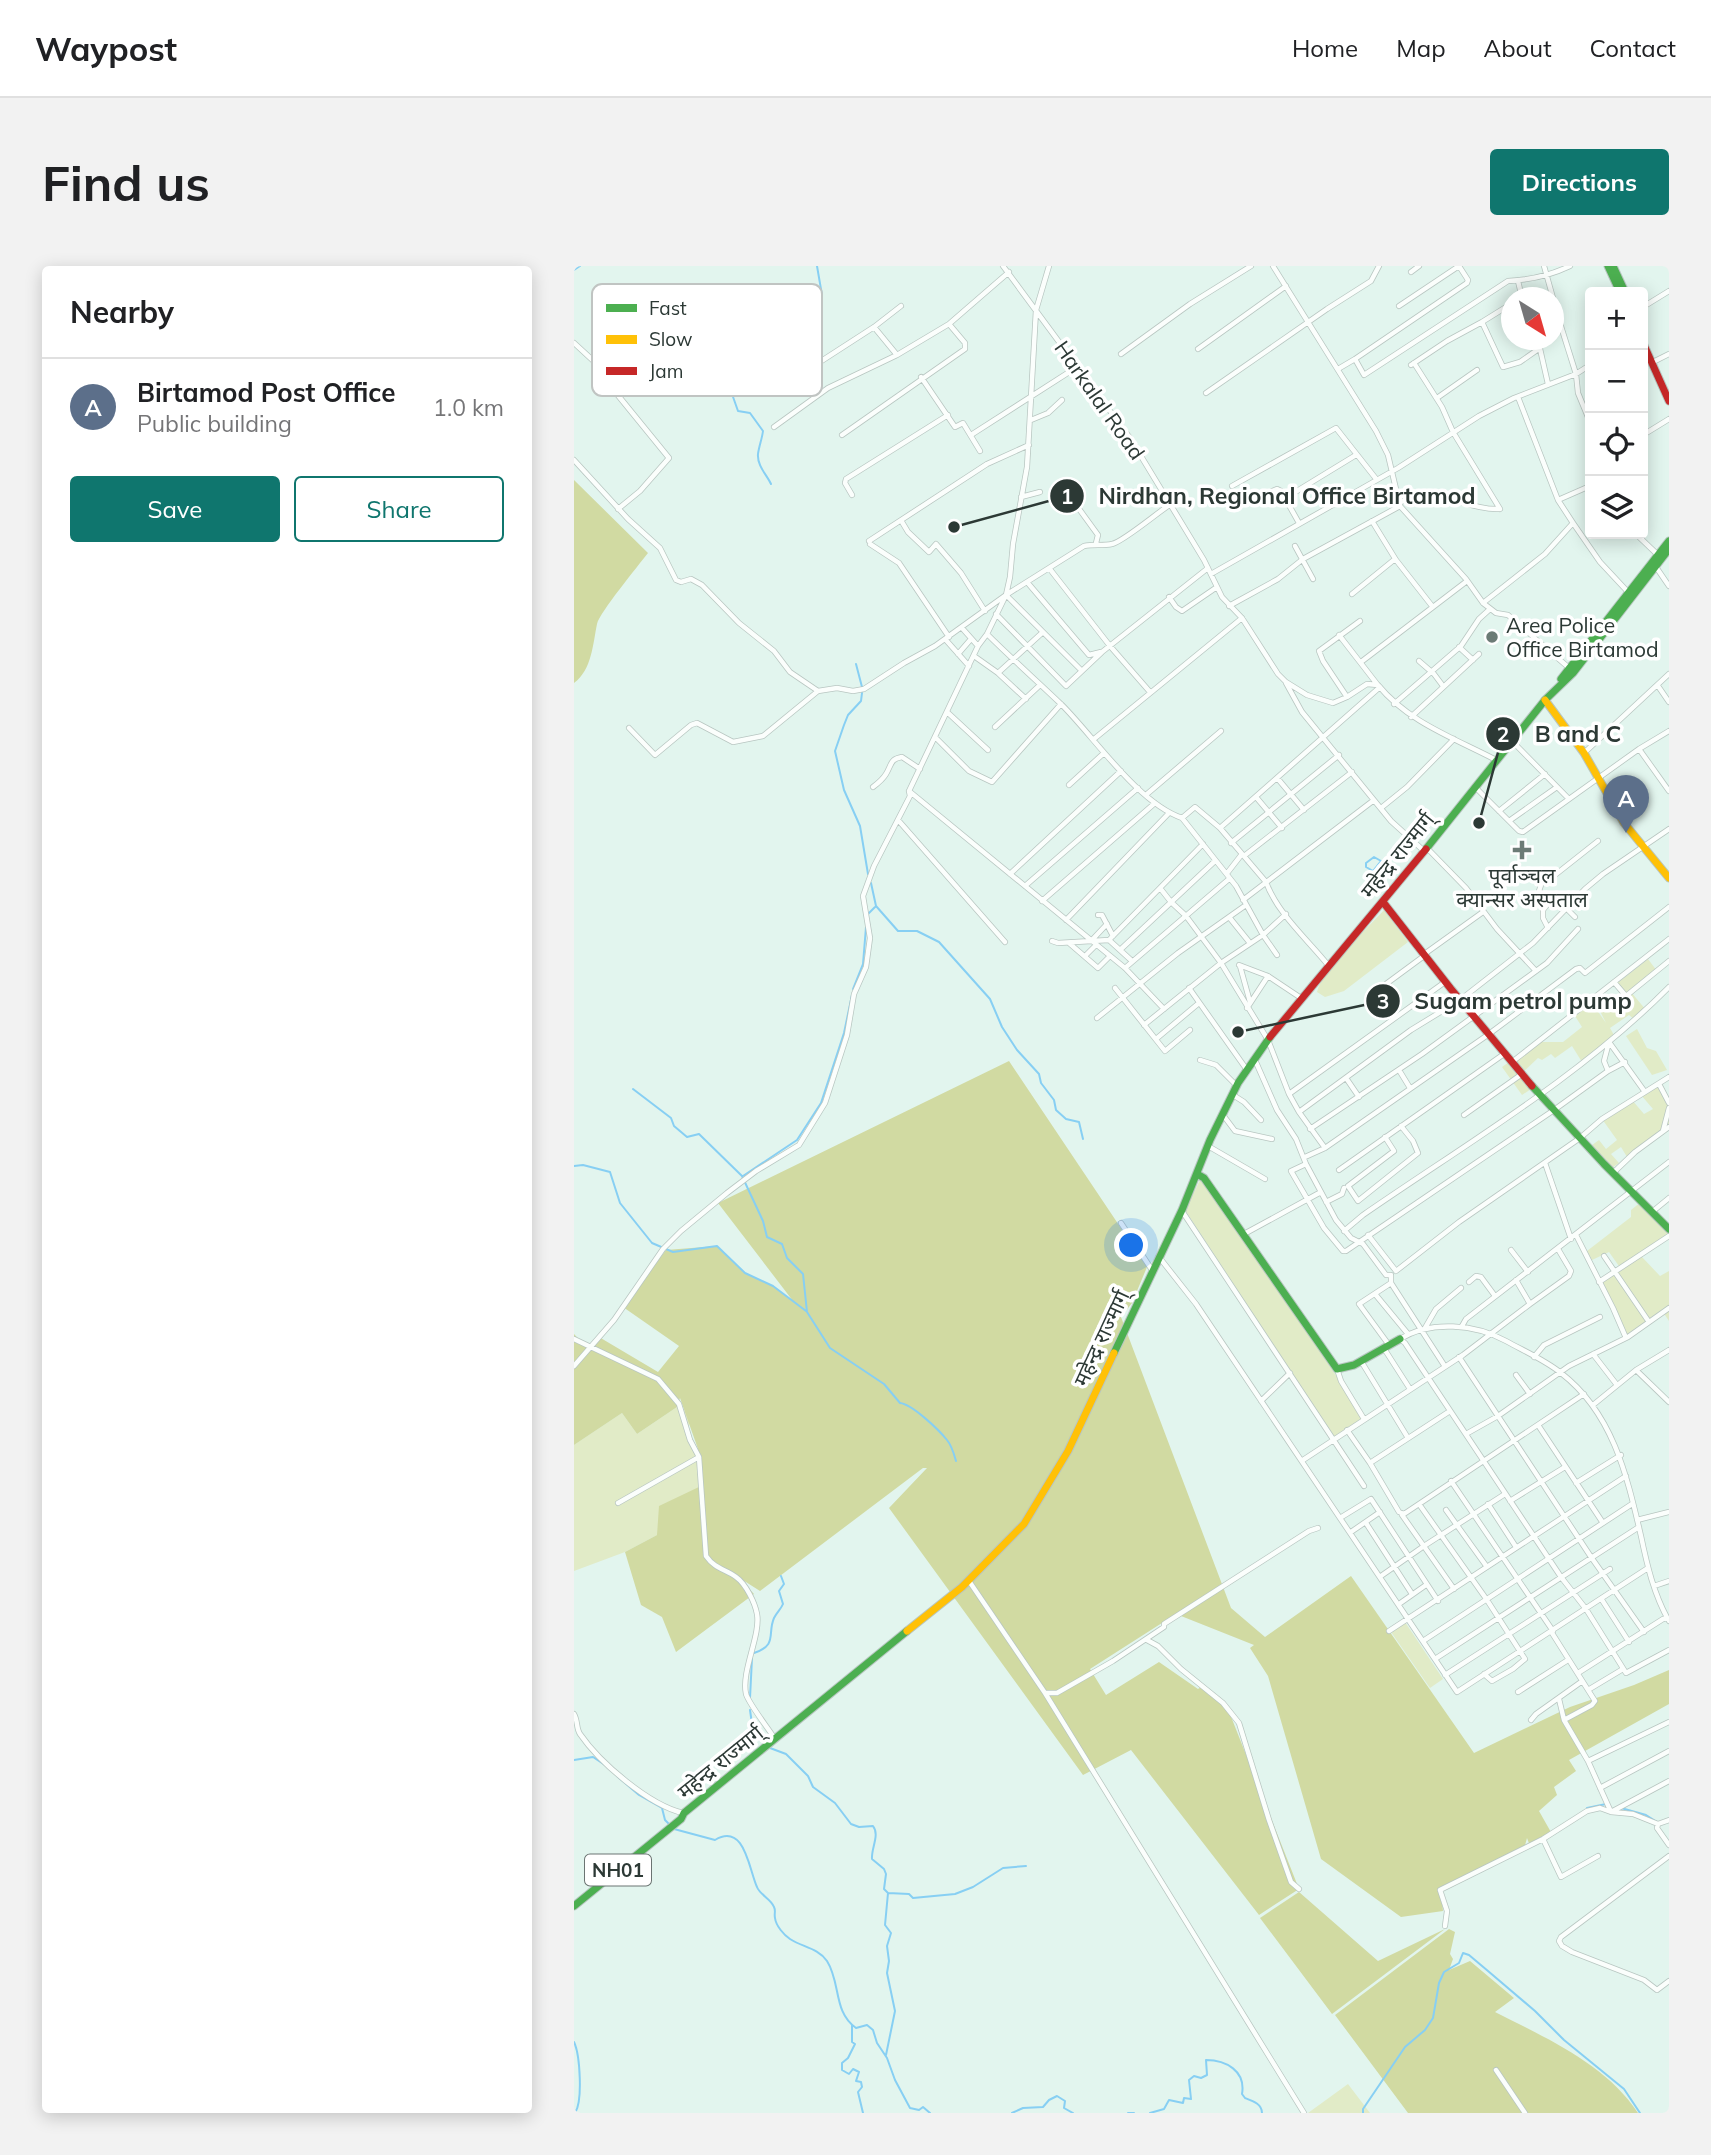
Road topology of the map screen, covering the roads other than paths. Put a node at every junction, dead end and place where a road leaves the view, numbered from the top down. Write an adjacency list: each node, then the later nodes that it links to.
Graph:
1 (1003, 266): 12 (street, Harkalal Road)
2 (1049, 266): 25 (street)
3 (1251, 266): 38 (street)
4 (1273, 266): 16 (street)
5 (1379, 266): 27 (street)
6 (1419, 266): 13 (street)
7 (1459, 266): 24 (street); 41 (street)
8 (1544, 266): 14 (street)
9 (1570, 266): 14 (street)
10 (1608, 266): 19 (main road)
11 (1613, 266): 20 (main road)
12 (1009, 272): 25 (street, Harkalal Road); 29 (street)
13 (1412, 272)
14 (1545, 275): 15 (street); 18 (street)
15 (1518, 281): 17 (street); 41 (street)
16 (1286, 286): 27 (street); 34 (street)
17 (1519, 287)
18 (1549, 287)
19 (1618, 287)
20 (1623, 287)
21 (1669, 291): 22 (street)
22 (1648, 304)
23 (901, 306): 30 (street)
24 (1399, 306)
25 (1036, 310): 45 (street, Harkalal Road); 57 (street)
26 (1501, 310): 28 (street)
27 (1309, 321): 47 (street); 54 (street)
28 (1482, 322): 35 (street); 59 (street)
29 (949, 324): 40 (street); 50 (street)
30 (874, 327): 40 (street); 43 (street)
31 (1564, 335): 49 (street)
32 (574, 344): 42 (street)
33 (1648, 348): 44 (main road)
34 (1198, 349)
35 (1537, 350)
36 (1540, 350): 51 (street)
37 (1647, 350): 44 (main road)
38 (1121, 354)
39 (1669, 354): 44 (street)
40 (897, 355): 53 (street)
41 (1354, 359): 47 (street)
42 (592, 360)
43 (822, 361)
44 (1653, 362): 52 (main road); 61 (main road)
45 (1077, 367): 57 (street); 86 (street, Harkalal Road)
46 (1585, 368): 49 (street)
47 (1338, 369): 75 (street)
48 (1478, 370): 59 (street)
49 (1576, 374): 51 (street); 62 (street)
50 (922, 377): 63 (street); 69 (street)
51 (1548, 384): 58 (street)
52 (1669, 390)
53 (822, 392)
54 (1206, 393)
55 (619, 396): 88 (street)
56 (817, 396): 66 (street)
57 (1030, 397): 65 (street); 70 (street)
58 (1518, 397): 67 (street); 84 (street)
59 (1437, 398): 67 (street)
60 (1062, 400): 65 (street)
61 (1669, 401)
62 (1586, 413)
63 (948, 415): 70 (street); 82 (street)
64 (1669, 419): 68 (street)
65 (1030, 420): 71 (street)
66 (774, 427)
67 (1453, 432): 75 (street); 87 (street)
68 (1648, 432)
69 (842, 435)
70 (971, 435): 72 (street)
71 (1029, 445): 83 (street); 128 (street)
72 (980, 451)
73 (1356, 455): 76 (street); 77 (street); 79 (street)
74 (574, 460): 88 (street)
75 (1393, 471): 76 (street); 87 (street)
76 (1377, 480): 91 (street)
77 (1232, 486)
78 (1585, 488): 84 (street)
79 (1297, 491)
80 (1040, 492): 83 (street)
81 (1270, 492): 91 (street)
82 (852, 495)
83 (1021, 497): 112 (street)
84 (1558, 500): 92 (street)
85 (1074, 502): 95 (street)
86 (1171, 504): 95 (street); 103 (street, Harkalal Road)
87 (1400, 504): 89 (street); 106 (street)
88 (618, 509): 153 (street)
89 (1371, 521): 99 (street); 100 (street)
90 (902, 522): 118 (street)
91 (1299, 523): 104 (street)
92 (1573, 523): 110 (street); 114 (street)
93 (1641, 539): 98 (street)
94 (1669, 541): 98 (main road, महेन्द्र राज्मार्ग् / NH01)
95 (1096, 543): 102 (street)
96 (1295, 546): 99 (street)
97 (1669, 549): 98 (main road, महेन्द्र राज्मार्ग् / NH01)
98 (1660, 557): 101 (main road, महेन्द्र राज्मार्ग् / NH01)
99 (1303, 559): 105 (street); 116 (street)
100 (1395, 559): 111 (street); 115 (street)
101 (1654, 564): 108 (street); 110 (main road, महेन्द्र राज्मार्ग् / NH01); 154 (main road, महेन्द्र राज्मार्ग् / NH01)
102 (1049, 568): 107 (street); 132 (street)
103 (1208, 568): 104 (street, Harkalal Road); 113 (street)
104 (1211, 574): 109 (street, Harkalal Road)
105 (1314, 579)
106 (1467, 581): 114 (street); 115 (street)
107 (1027, 582): 112 (street); 134 (street)
108 (1669, 586)
109 (1217, 587): 113 (street); 116 (street, Harkalal Road)
110 (1628, 592): 143 (main road, महेन्द्र राज्मार्ग् / NH01)
111 (1352, 594)
112 (1006, 596): 118 (street); 119 (street); 124 (street)
113 (1169, 597): 132 (street)
114 (1483, 603): 117 (street)
115 (1432, 606): 141 (street)
116 (1229, 607): 120 (street, Harkalal Road)
117 (1490, 609): 122 (street); 133 (street)
118 (985, 611): 123 (street)
119 (996, 614): 126 (street); 131 (street)
120 (1242, 618): 148 (street, Harkalal Road); 155 (street)
121 (1360, 621): 127 (street)
122 (1517, 623): 125 (street); 143 (street)
123 (961, 628): 128 (street); 129 (street)
124 (1043, 632): 131 (street); 144 (street)
125 (1506, 633)
126 (987, 634): 130 (street); 138 (street)
127 (1339, 635): 141 (street); 156 (street)
128 (947, 638): 135 (street); 153 (street)
129 (971, 639): 130 (street); 135 (street)
130 (978, 646): 137 (street)
131 (1027, 646): 138 (street); 144 (street)
132 (1110, 646): 134 (street); 155 (street)
133 (1459, 647): 139 (street); 145 (street)
134 (1102, 652): 144 (street)
135 (958, 654): 142 (street)
136 (1479, 654): 139 (street)
137 (974, 656): 142 (street); 146 (street)
138 (1013, 660): 146 (street); 149 (street)
139 (1473, 660): 152 (street)
140 (1419, 661): 145 (street)
141 (1361, 662): 151 (street)
142 (969, 666): 162 (street)
143 (1569, 667): 154 (main road, महेन्द्र राज्मार्ग् / NH01)
144 (1082, 671)
145 (1431, 671): 152 (street); 161 (street)
146 (998, 673): 157 (street)
147 (1669, 674): 150 (street)
148 (1286, 682): 156 (street, Harkalal Road); 169 (street)
149 (1040, 685): 157 (street); 160 (street)
150 (1658, 685): 159 (street); 175 (street)
151 (1379, 686): 156 (street, Harkalal Road); 161 (street); 169 (street)
152 (1443, 686): 163 (street)
153 (818, 691): 165 (street)
154 (1554, 691): 158 (main road, महेन्द्र राज्मार्ग् / NH01)
155 (1150, 692): 171 (street)
156 (1347, 698)
157 (1026, 699): 164 (street)
158 (1545, 700): 172 (main road, महेन्द्र राज्मार्ग् / NH01); 175 (main road)
159 (1669, 702)
160 (1061, 704): 168 (street); 171 (street)
161 (1394, 704): 163 (street)
162 (947, 712): 168 (street); 174 (street)
163 (1411, 717): 170 (street)
164 (995, 727)
165 (629, 728)
166 (1221, 731): 192 (street)
167 (1669, 731): 173 (street)
168 (935, 737): 179 (street)
169 (1324, 738): 177 (street); 183 (street)
170 (1454, 738): 178 (street); 198 (street)
171 (1094, 739): 176 (street)
172 (1512, 742): 178 (main road, महेन्द्र राज्मार्ग् / NH01); 182 (street)
173 (1639, 749): 184 (street); 191 (street)
174 (988, 750)
175 (1584, 752): 184 (main road)
176 (1104, 753): 180 (street); 185 (street)
177 (1339, 755): 181 (street); 193 (street)
178 (1497, 760): 187 (main road, महेन्द्र राज्मार्ग् / NH01)
179 (920, 769): 188 (street); 190 (street)
180 (1121, 771): 189 (street); 217 (street)
181 (1352, 772): 196 (street); 199 (street)
182 (1545, 774): 186 (street); 200 (street)
183 (1278, 779): 193 (street); 194 (street)
184 (1598, 779): 195 (street); 212 (main road)
185 (1069, 785)
186 (1557, 786): 195 (street); 205 (street)
187 (1475, 787): 200 (street); 213 (main road, महेन्द्र राज्मार्ग् / NH01)
188 (873, 788)
189 (1138, 788): 192 (street); 221 (street)
190 (909, 791): 204 (street); 217 (street)
191 (1669, 791)
192 (1147, 794): 197 (street)
193 (1290, 795): 199 (street); 201 (street)
194 (1256, 797): 201 (street); 206 (street)
195 (1569, 799): 205 (street)
196 (1374, 800): 198 (street); 220 (street)
197 (1155, 803): 202 (street); 223 (street)
198 (1381, 808): 213 (street)
199 (1304, 810): 207 (street)
200 (1499, 811): 205 (street)
201 (1269, 812): 207 (street); 210 (street)
202 (1168, 813): 203 (street); 235 (street)
203 (1182, 818): 206 (street); 211 (street)
204 (898, 820): 245 (street); 369 (street)
205 (1509, 821)
206 (1220, 828): 210 (street)
207 (1282, 828): 214 (street)
208 (1669, 829): 212 (street)
209 (1598, 841): 237 (street)
210 (1231, 842): 214 (street)
211 (1203, 844): 215 (street); 222 (street)
212 (1643, 846): 218 (main road); 228 (street)
213 (1425, 849): 226 (main road, महेन्द्र राज्मार्ग् / NH01); 229 (street)
214 (1243, 855): 216 (street); 220 (street)
215 (1215, 861): 219 (street); 224 (street)
216 (1228, 872)
217 (1010, 874): 221 (street)
218 (1669, 878)
219 (1229, 879): 225 (street); 232 (street)
220 (1266, 882): 225 (street); 230 (street)
221 (1025, 886): 223 (street)
222 (1160, 888): 224 (street); 241 (street)
223 (1042, 901): 235 (street)
224 (1171, 902): 232 (street); 249 (street)
225 (1245, 902): 233 (street); 239 (street)
226 (1383, 902): 254 (main road); 258 (main road, महेन्द्र राज्मार्ग् / NH01)
227 (1669, 907): 280 (street)
228 (1566, 908): 234 (street); 237 (street)
229 (1483, 912): 250 (street); 254 (street)
230 (1286, 914): 239 (street); 258 (street)
231 (1098, 915): 236 (street)
232 (1186, 916): 240 (street); 255 (street)
233 (1229, 917): 240 (street); 247 (street)
234 (1576, 917)
235 (1066, 920): 244 (street)
236 (1107, 924): 241 (street); 244 (street)
237 (1548, 928): 250 (street)
238 (1578, 929): 260 (street)
239 (1263, 935): 247 (street); 251 (street)
240 (1202, 937): 257 (street); 264 (street)
241 (1111, 938): 244 (street); 249 (street)
242 (1669, 939): 263 (street)
243 (1052, 941): 246 (street)
244 (1091, 941): 246 (street); 248 (street)
245 (1005, 942)
246 (1068, 942): 252 (street)
247 (1250, 943): 257 (street)
248 (1096, 945): 252 (street); 253 (street)
249 (1120, 950): 255 (street)
250 (1519, 954): 260 (street); 271 (street)
251 (1277, 955)
252 (1084, 956): 253 (street)
253 (1110, 956): 259 (street)
254 (1424, 956): 262 (main road); 265 (street)
255 (1132, 961): 259 (street)
256 (1669, 961): 263 (street)
257 (1221, 963): 268 (street); 274 (street)
258 (1328, 965): 270 (main road, महेन्द्र राज्मार्ग् / NH01)
259 (1125, 968): 264 (street)
260 (1536, 971): 276 (street)
261 (1268, 976): 270 (street); 272 (street); 272 (street)
262 (1446, 982): 271 (main road); 299 (street)
263 (1614, 982): 287 (street)
264 (1139, 984): 269 (street); 275 (street)
265 (1386, 984)
266 (1669, 987): 283 (street)
267 (1115, 988): 269 (street)
268 (1189, 988): 273 (street); 275 (street)
269 (1123, 997): 277 (street); 278 (street)
270 (1301, 998): 282 (main road, महेन्द्र राज्मार्ग् / NH01)
271 (1460, 1000): 276 (main road); 294 (street)
272 (1251, 1002): 274 (street)
273 (1199, 1003): 281 (street); 289 (street)
274 (1247, 1008): 282 (street)
275 (1164, 1009): 278 (street)
276 (1474, 1016): 280 (main road); 290 (street)
277 (1097, 1017)
278 (1144, 1025): 281 (street)
279 (1190, 1030): 281 (street)
280 (1489, 1034): 284 (main road); 297 (street)
281 (1156, 1039)
282 (1268, 1040): 285 (main road, महेन्द्र राज्मार्ग् / NH01); 299 (street)
283 (1609, 1042): 288 (street); 291 (street); 300 (street)
284 (1506, 1053): 287 (main road); 310 (street)
285 (1255, 1059): 289 (main road, महेन्द्र राज्मार्ग् / NH01); 319 (street)
286 (1200, 1060): 296 (street)
287 (1512, 1062): 292 (main road)
288 (1625, 1062): 291 (street); 298 (street)
289 (1247, 1070): 296 (main road, महेन्द्र राज्मार्ग् / NH01)
290 (1399, 1070): 297 (street); 302 (street)
291 (1608, 1071): 305 (street)
292 (1522, 1074): 300 (main road); 308 (street)
293 (1669, 1077): 295 (street)
294 (1346, 1078): 302 (street); 306 (street)
295 (1658, 1084): 298 (street); 303 (street)
296 (1237, 1086): 301 (main road, महेन्द्र राज्मार्ग् / NH01)
297 (1410, 1088): 318 (street)
298 (1645, 1092): 315 (street)
299 (1289, 1094): 306 (street)
300 (1540, 1094): 305 (main road); 337 (street)
301 (1233, 1095): 307 (main road, महेन्द्र राज्मार्ग् / NH01); 309 (street)
302 (1359, 1097): 312 (street)
303 (1669, 1102)
304 (1669, 1108): 313 (street)
305 (1555, 1110): 315 (main road); 339 (street)
306 (1299, 1112): 312 (street)
307 (1223, 1115): 316 (street); 317 (main road, महेन्द्र राज्मार्ग् / NH01)
308 (1464, 1115)
309 (1261, 1121)
310 (1401, 1126): 314 (street); 314 (street)
311 (1669, 1127): 313 (street)
312 (1310, 1129): 318 (street)
313 (1663, 1131): 324 (street)
314 (1385, 1137): 323 (street)
315 (1580, 1138): 321 (street); 324 (main road)
316 (1272, 1139)
317 (1207, 1146): 325 (main road, महेन्द्र राज्मार्ग् / NH01); 326 (street)
318 (1325, 1148): 319 (street)
319 (1305, 1157): 322 (street)
320 (1669, 1162): 329 (street)
321 (1545, 1163): 339 (street); 342 (street)
322 (1306, 1164): 328 (street); 331 (street)
323 (1339, 1170)
324 (1612, 1173): 329 (main road)
325 (1197, 1174): 333 (main road, महेन्द्र राज्मार्ग् / NH01); 338 (main road)
326 (1265, 1179)
327 (1344, 1188): 332 (street)
328 (1321, 1192): 331 (street); 332 (street)
329 (1631, 1192): 334 (main road); 340 (street)
330 (1669, 1198): 334 (street)
331 (1307, 1199): 338 (street); 343 (street)
332 (1326, 1202): 337 (street)
333 (1182, 1210): 347 (main road, महेन्द्र राज्मार्ग् / NH01); 380 (street)
334 (1652, 1212): 336 (main road)
335 (1121, 1223): 348 (street)
336 (1669, 1229)
337 (1344, 1231): 343 (street)
338 (1244, 1234): 378 (main road)
339 (1368, 1235): 343 (street)
340 (1576, 1235): 342 (street); 353 (street)
341 (1669, 1236): 350 (street)
342 (1571, 1239): 344 (street)
343 (1357, 1242): 354 (street)
344 (1558, 1249): 349 (street); 358 (street)
345 (1511, 1250): 349 (street)
346 (1604, 1255): 350 (street)
347 (1158, 1256): 348 (main road, महेन्द्र राज्मार्ग् / NH01); 388 (street)
348 (1152, 1270): 451 (main road, महेन्द्र राज्मार्ग् / NH01)
349 (1528, 1272): 351 (street)
350 (1614, 1272): 353 (street); 361 (street)
351 (1516, 1280): 357 (street); 358 (street)
352 (1469, 1282): 357 (street)
353 (1599, 1282): 366 (street)
354 (1391, 1283): 356 (street); 363 (street)
355 (1461, 1289): 363 (street)
356 (1375, 1294): 364 (street); 370 (street)
357 (1495, 1296): 362 (street)
358 (1530, 1304): 365 (street)
359 (1669, 1308): 361 (street)
360 (1600, 1317): 374 (street)
361 (1649, 1322): 366 (street)
362 (1462, 1326): 363 (street); 365 (street)
363 (1423, 1329): 364 (street); 377 (street)
364 (1408, 1334): 368 (street)
365 (1493, 1334): 373 (street); 374 (street)
366 (1626, 1338): 372 (street)
367 (574, 1339): 369 (street)
368 (1400, 1339): 370 (main road); 383 (street)
369 (592, 1346): 376 (street); 402 (street)
370 (1387, 1348): 375 (main road); 385 (street)
371 (1669, 1350): 379 (street)
372 (1593, 1354): 381 (street); 384 (street)
373 (1459, 1357): 377 (street); 393 (street)
374 (1534, 1357): 381 (street)
375 (1360, 1361): 378 (main road); 390 (street)
376 (574, 1366)
377 (1444, 1366): 383 (street)
378 (1337, 1369): 394 (street)
379 (1636, 1370): 384 (street); 389 (street)
380 (1290, 1373): 388 (street); 399 (street)
381 (1561, 1373): 386 (street); 387 (street)
382 (1516, 1375): 386 (street)
383 (1428, 1377): 385 (street); 392 (street)
384 (1617, 1385): 391 (street)
385 (1410, 1389): 390 (street)
386 (1530, 1394): 393 (street)
387 (1584, 1394): 391 (street); 395 (street)
388 (1261, 1401): 403 (street)
389 (1669, 1402)
390 (1386, 1405): 394 (street); 398 (street)
391 (1593, 1405): 401 (street)
392 (1450, 1411): 397 (street); 398 (street)
393 (1498, 1416): 397 (street); 400 (street)
394 (1364, 1419): 396 (street)
395 (1538, 1425): 400 (street); 406 (street)
396 (1347, 1430): 399 (street); 405 (street)
397 (1466, 1434): 404 (street)
398 (1408, 1438): 405 (street)
399 (1331, 1439): 403 (street); 411 (street)
400 (1515, 1440): 404 (street); 409 (street)
401 (1620, 1455): 407 (street); 410 (street)
402 (699, 1457): 415 (street); 494 (street)
403 (1303, 1460): 425 (street)
404 (1483, 1460): 408 (street); 412 (street)
405 (1370, 1463): 422 (street)
406 (1565, 1466): 409 (street); 410 (street)
407 (1626, 1476): 414 (street); 418 (street)
408 (1451, 1481): 416 (street); 423 (street)
409 (1540, 1481): 413 (street); 424 (street)
410 (1576, 1483): 414 (street)
411 (1364, 1486)
412 (1505, 1494): 413 (street); 417 (street)
413 (1510, 1501): 434 (street)
414 (1587, 1501): 424 (street); 428 (street)
415 (618, 1503)
416 (1419, 1504): 422 (street); 433 (street)
417 (1488, 1504): 423 (street); 437 (street)
418 (1632, 1504): 426 (street); 428 (street)
419 (1446, 1510): 429 (street)
420 (1380, 1512): 425 (street); 427 (street); 438 (street)
421 (1669, 1512): 426 (street)
422 (1401, 1514): 436 (street)
423 (1474, 1514): 429 (street); 439 (street)
424 (1563, 1515): 434 (street); 435 (street)
425 (1340, 1518): 432 (street)
426 (1637, 1520): 430 (street)
427 (1367, 1523): 432 (street); 442 (street)
428 (1603, 1523): 435 (street)
429 (1457, 1525): 433 (street); 443 (street)
430 (1639, 1527): 440 (street); 444 (street)
431 (1318, 1528): 473 (street)
432 (1351, 1532): 447 (street)
433 (1440, 1536): 436 (street); 449 (street)
434 (1534, 1536): 437 (street); 441 (street)
435 (1580, 1538): 440 (street); 441 (street)
436 (1424, 1546): 438 (street); 455 (street)
437 (1516, 1547): 439 (street)
438 (1409, 1556): 442 (street); 453 (street)
439 (1503, 1556): 443 (street); 450 (street)
440 (1591, 1557): 446 (street); 448 (street)
441 (1549, 1558): 448 (street); 450 (street)
442 (1395, 1566): 447 (street); 458 (street)
443 (1487, 1566): 449 (street)
444 (1648, 1568): 454 (street); 456 (street)
445 (1610, 1569): 446 (street)
446 (1604, 1573): 456 (street); 457 (street)
447 (1381, 1576): 463 (street)
448 (1561, 1577): 457 (street); 459 (street)
449 (1471, 1578): 455 (street); 460 (street)
450 (1518, 1578): 459 (street); 460 (street)
451 (969, 1581): 488 (street); 494 (main road, महेन्द्र राज्मार्ग् / NH01)
452 (1669, 1581): 454 (street)
453 (1426, 1585): 458 (street); 462 (street)
454 (1654, 1586): 468 (street)
455 (1454, 1589): 462 (street)
456 (1616, 1590): 461 (street); 471 (street)
457 (1572, 1593): 464 (street); 465 (street)
458 (1412, 1594): 463 (street)
459 (1531, 1597): 465 (street); 467 (street)
460 (1487, 1600): 467 (street); 474 (street)
461 (1602, 1600): 464 (street); 475 (street)
462 (1438, 1601): 466 (street)
463 (1399, 1604): 466 (street)
464 (1586, 1609): 470 (street); 478 (street)
465 (1542, 1614): 470 (street); 472 (street)
466 (1408, 1619): 469 (street); 474 (street)
467 (1498, 1619): 472 (street); 479 (street)
468 (1668, 1620): 471 (street)
469 (1389, 1631)
470 (1552, 1632): 477 (street); 480 (street)
471 (1644, 1632): 475 (street)
472 (1509, 1634): 477 (street); 484 (street)
473 (1147, 1640): 488 (street); 507 (street)
474 (1423, 1641): 479 (street)
475 (1629, 1642): 478 (street)
476 (1669, 1650): 481 (street)
477 (1520, 1652): 483 (street); 483 (street)
478 (1613, 1652): 481 (street); 482 (street)
479 (1434, 1659): 484 (street)
480 (1568, 1660): 482 (street); 487 (street)
481 (1623, 1668): 486 (street)
482 (1578, 1673): 485 (street)
483 (1484, 1674): 484 (street)
484 (1445, 1675)
485 (1581, 1682): 486 (street); 489 (street)
486 (1588, 1690): 492 (street)
487 (1518, 1692)
488 (1045, 1693): 512 (street)
489 (1559, 1699): 491 (street); 492 (street)
490 (574, 1714): 500 (street)
491 (1531, 1720)
492 (1564, 1720): 496 (street)
493 (1669, 1722): 496 (street)
494 (775, 1739): 500 (main road, महेन्द्र राज्मार्ग् / NH01)
495 (1669, 1751): 498 (street)
496 (1588, 1761): 498 (street)
497 (1669, 1782): 499 (street)
498 (1600, 1788): 499 (street)
499 (1611, 1812): 502 (street); 503 (street)
500 (682, 1816): 508 (main road, महेन्द्र राज्मार्ग् / NH01)
501 (1669, 1820): 502 (street)
502 (1658, 1824): 504 (street)
503 (1543, 1839): 505 (street); 509 (street)
504 (1669, 1845)
505 (1598, 1856)
506 (1669, 1856): 510 (street)
507 (1299, 1889)
508 (574, 1906)
509 (1445, 1926)
510 (1668, 1984)
511 (1496, 2070): 513 (street)
512 (1304, 2113)
513 (1525, 2113)

